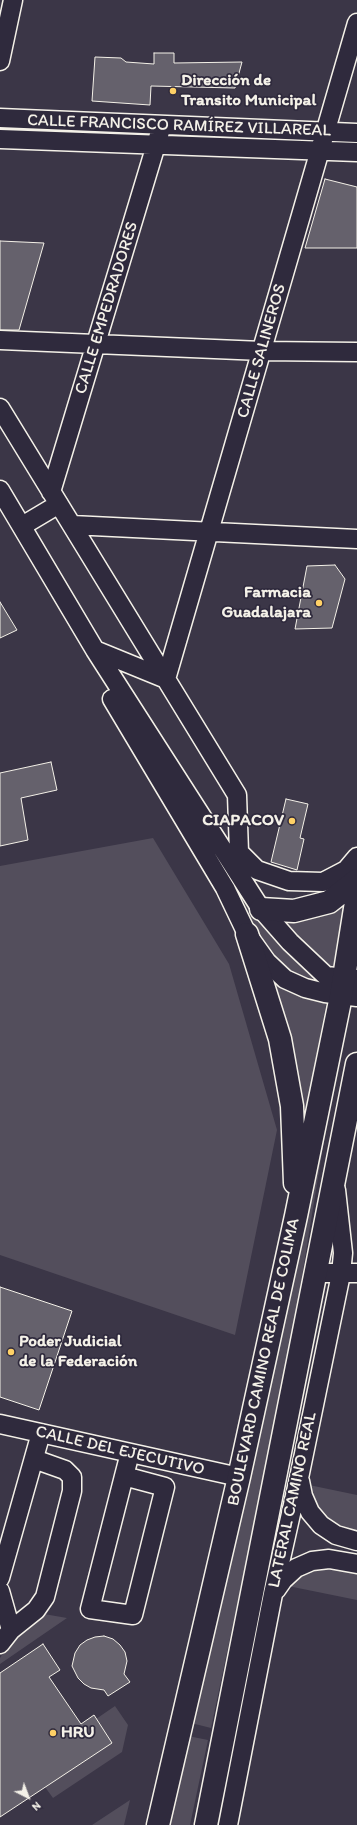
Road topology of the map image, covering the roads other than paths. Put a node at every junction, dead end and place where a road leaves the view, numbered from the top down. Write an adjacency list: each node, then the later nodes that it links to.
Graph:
1 (13, 0): 3 (street)
2 (357, 23): 6 (street, CALLE SALINEROS)
3 (0, 61)
4 (0, 118): 5 (street, CALLE FRANCISCO RAMÍREZ VILLAREAL)
5 (162, 125): 6 (street, CALLE FRANCISCO RAMÍREZ VILLAREAL); 9 (street, CALLE EMPEDRADORES)
6 (326, 131): 7 (street, CALLE FRANCISCO RAMÍREZ VILLAREAL); 10 (street, CALLE SALINEROS)
7 (357, 133)
8 (0, 139): 9 (street, CALLE FRANCISCO RAMÍREZ VILLAREAL)
9 (156, 145): 10 (street, CALLE FRANCISCO RAMÍREZ VILLAREAL); 13 (street, CALLE EMPEDRADORES)
10 (320, 151): 11 (street, CALLE FRANCISCO RAMÍREZ VILLAREAL); 14 (street, CALLE SALINEROS)
11 (357, 152)
12 (0, 340): 13 (street)
13 (96, 344): 14 (street); 18 (street, CALLE EMPEDRADORES)
14 (262, 351): 15 (street); 21 (street, CALLE SALINEROS)
15 (357, 352)
16 (0, 408): 18 (street)
17 (0, 490): 20 (street)
18 (55, 498): 19 (street); 20 (street)
19 (72, 525): 21 (street); 24 (street)
20 (22, 526): 23 (street)
21 (210, 532): 22 (street); 24 (street, CALLE SALINEROS)
22 (357, 539)
23 (95, 650): 24 (street); 25 (street); 30 (street)
24 (166, 679): 25 (street)
25 (233, 855): 26 (street); 29 (street)
26 (357, 857)
27 (357, 880): 29 (main road)
28 (357, 896): 31 (main road, BOULEVARD CAMINO REAL DE COLIMA)
29 (261, 909): 31 (street)
30 (247, 934): 31 (street); 34 (main road)
31 (350, 987): 34 (main road, BOULEVARD CAMINO REAL DE COLIMA)
32 (357, 1064): 33 (main road, BOULEVARD CAMINO REAL DE COLIMA)
33 (334, 1175): 35 (street, LATERAL CAMINO REAL); 36 (main road, BOULEVARD CAMINO REAL DE COLIMA)
34 (296, 1216): 43 (main road, BOULEVARD CAMINO REAL DE COLIMA)
35 (350, 1253): 36 (street); 37 (street, LATERAL CAMINO REAL)
36 (317, 1262): 37 (street); 52 (main road, BOULEVARD CAMINO REAL DE COLIMA)
37 (349, 1273): 44 (street, LATERAL CAMINO REAL)
38 (0, 1424): 39 (street, CALLE DEL EJECUTIVO)
39 (41, 1433): 40 (street, CALLE DEL EJECUTIVO); 41 (street)
40 (130, 1453): 42 (street); 43 (street, CALLE DEL EJECUTIVO)
41 (34, 1459): 47 (street); 50 (street)
42 (124, 1476): 42 (street)
43 (239, 1477): 51 (main road, BOULEVARD CAMINO REAL DE COLIMA)
44 (299, 1478): 45 (street); 49 (street, LATERAL CAMINO REAL)
45 (357, 1541)
46 (357, 1564): 49 (street)
47 (0, 1578)
48 (0, 1591): 50 (street)
49 (273, 1594): 53 (street, LATERAL CAMINO REAL)
50 (5, 1637)
51 (158, 1825)
52 (206, 1825)
53 (228, 1825)

